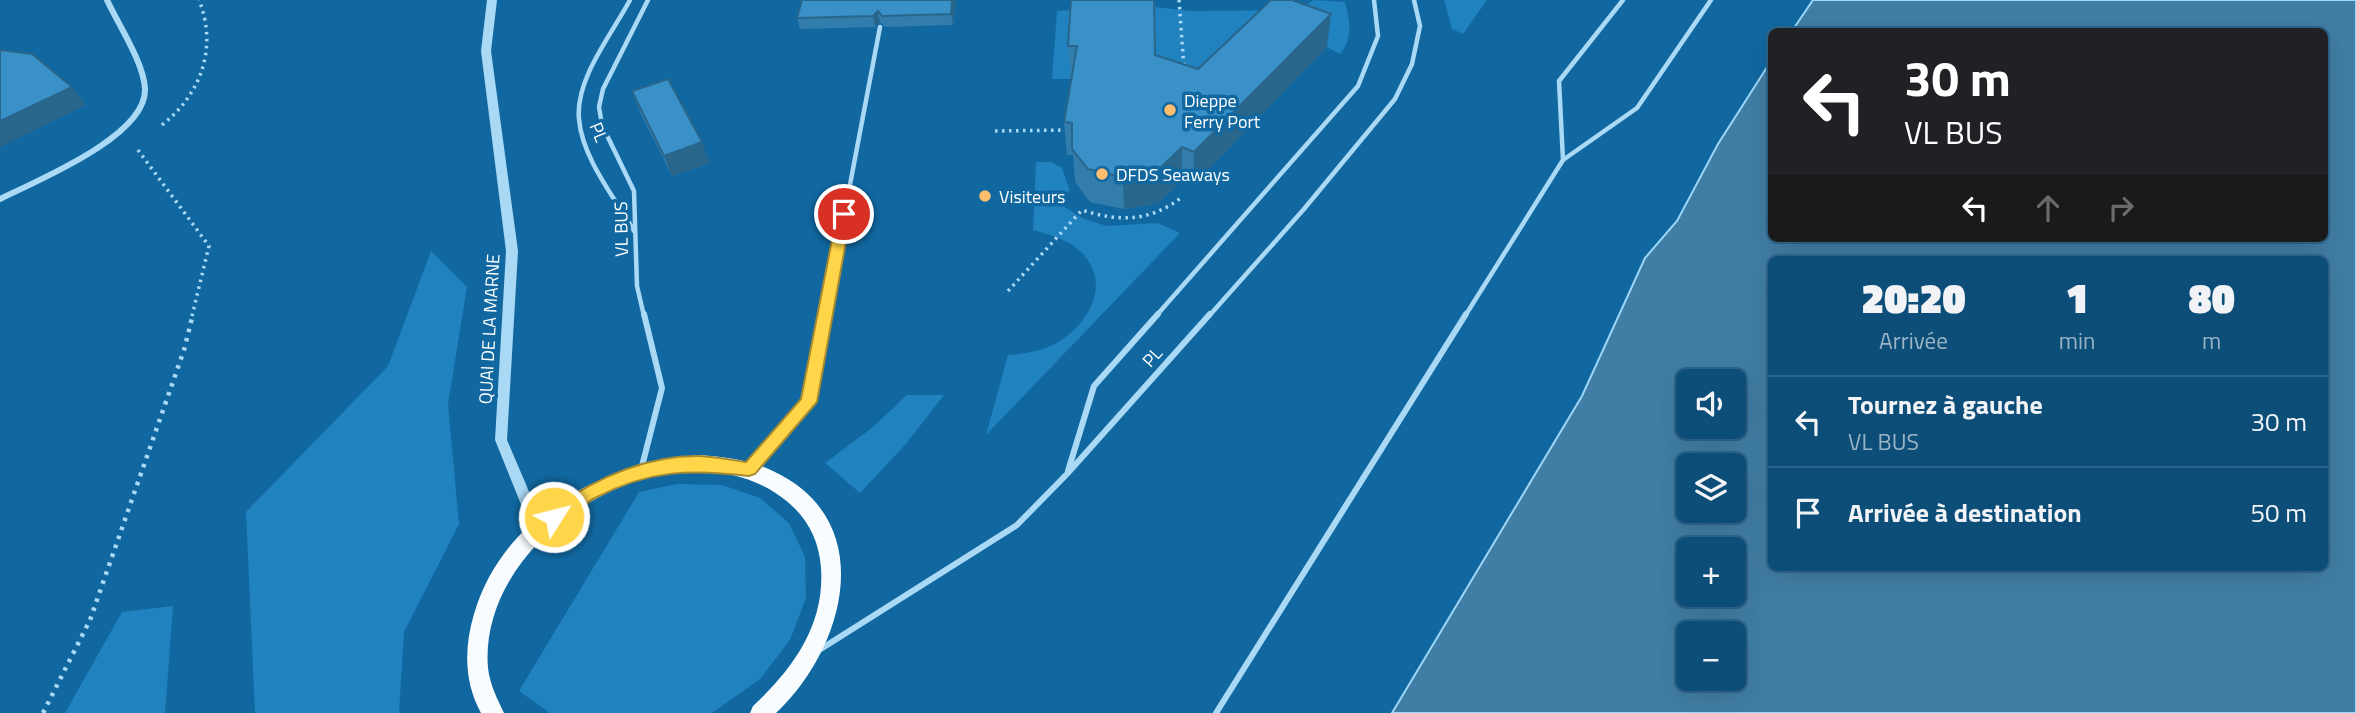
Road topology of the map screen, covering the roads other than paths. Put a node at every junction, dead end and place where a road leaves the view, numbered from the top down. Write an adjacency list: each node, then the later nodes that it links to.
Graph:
1 (107, 0): 11 (street)
2 (492, 0): 16 (street, QUAI DE LA MARNE)
3 (630, 0): 12 (lane, PL)
4 (649, 0): 12 (lane, VL BUS)
5 (1374, 0): 15 (lane)
6 (1414, 0): 15 (lane, PL)
7 (1623, 0): 10 (lane)
8 (1711, 0): 10 (lane)
9 (880, 27): 13 (lane)
10 (1563, 160): 20 (lane)
11 (0, 200)
12 (635, 234): 14 (lane, VL BUS)
13 (749, 469): 14 (main road); 17 (main road)
14 (641, 470): 16 (main road)
15 (1067, 474): 17 (lane, PL)
16 (538, 529): 18 (main road)
17 (811, 655): 19 (main road)
18 (488, 710)
19 (761, 713)
20 (1216, 713)

